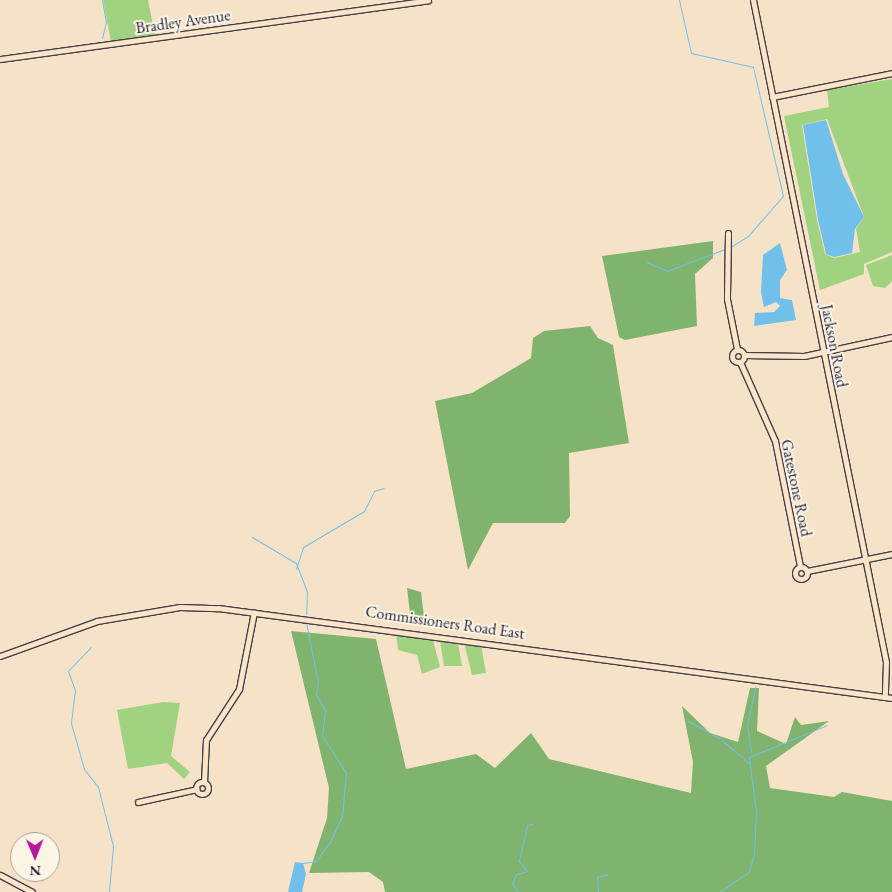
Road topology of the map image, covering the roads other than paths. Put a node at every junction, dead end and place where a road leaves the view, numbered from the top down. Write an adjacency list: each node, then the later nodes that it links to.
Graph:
1 (428, 0): 3 (main road, Bradley Avenue)
2 (753, 0): 5 (main road, Jackson Road)
3 (0, 60)
4 (892, 73): 5 (main road)
5 (772, 97): 9 (main road, Jackson Road)
6 (728, 233): 8 (main road)
7 (892, 337): 9 (main road)
8 (737, 349): 10 (main road); 11 (main road, Gatestone Road)
9 (823, 353): 10 (main road); 13 (main road, Jackson Road)
10 (744, 355): 11 (main road)
11 (740, 362): 14 (main road, Gatestone Road)
12 (892, 554): 13 (main road)
13 (864, 559): 15 (main road); 18 (main road, Jackson Road)
14 (800, 566): 15 (main road); 15 (main road, Gatestone Road)
15 (807, 571)
16 (254, 612): 17 (main road, Commissioners Road East); 18 (main road, Commissioners Road East); 20 (main road)
17 (0, 656)
18 (885, 697): 19 (main road, Commissioners Road East)
19 (892, 698)
20 (204, 782): 21 (main road); 21 (main road)
21 (197, 789): 22 (main road)
22 (138, 802)
23 (0, 875): 24 (main road)
24 (32, 892)

